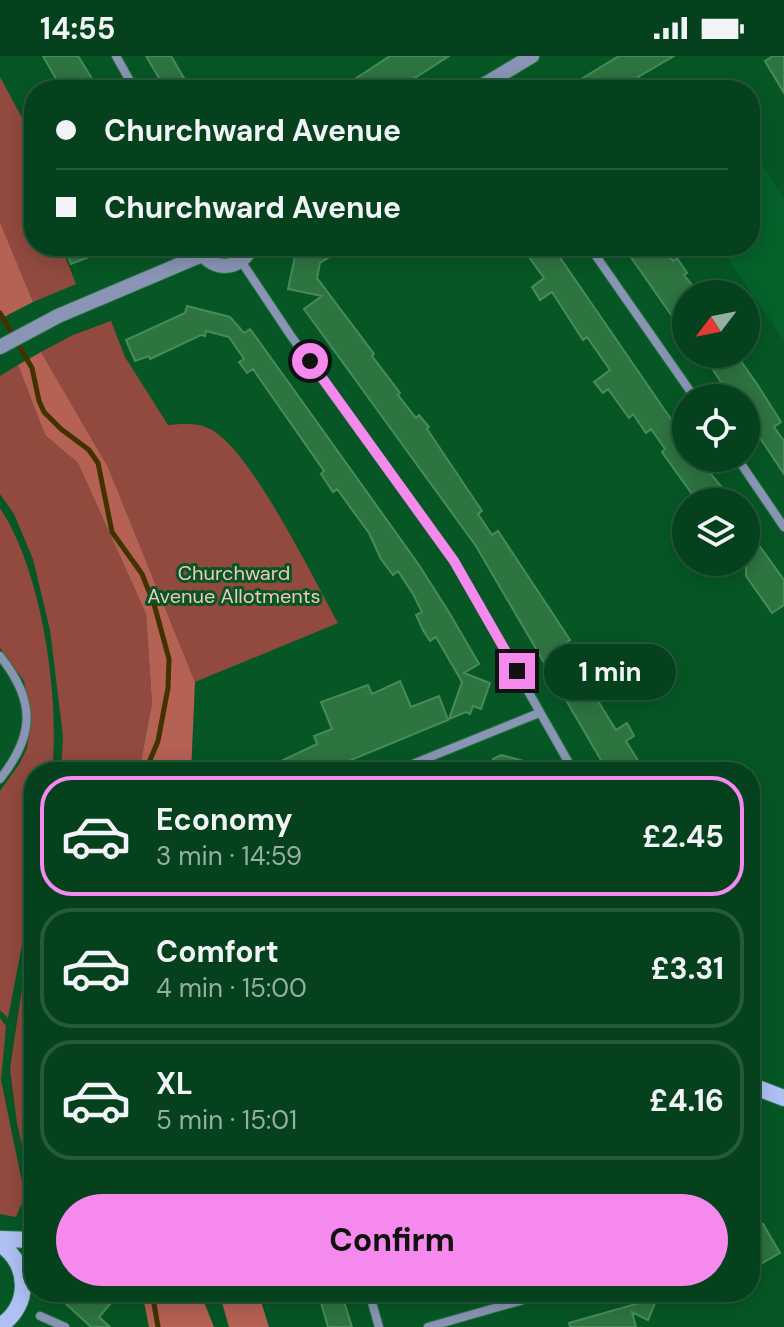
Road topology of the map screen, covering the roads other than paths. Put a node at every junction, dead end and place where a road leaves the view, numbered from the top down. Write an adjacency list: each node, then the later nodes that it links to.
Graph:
1 (116, 56): 3 (street)
2 (532, 56): 4 (street)
3 (129, 80)
4 (494, 80)
5 (187, 256): 10 (street)
6 (208, 256): 9 (street)
7 (245, 256): 9 (street)
8 (596, 256): 11 (street)
9 (241, 261): 15 (street)
10 (1, 347)
11 (685, 384)
12 (747, 472): 13 (street)
13 (784, 527)
14 (0, 656): 18 (street)
15 (539, 713): 16 (street); 17 (street)
16 (418, 762)
17 (568, 762)
18 (0, 779)
19 (760, 1089): 20 (main road)
20 (784, 1098)
21 (24, 1241): 22 (main road)
22 (0, 1242): 23 (main road)
23 (24, 1269)
24 (24, 1290): 27 (main road)
25 (372, 1302): 32 (street)
26 (516, 1302): 33 (street)
27 (18, 1307): 29 (main road); 30 (main road)
28 (40, 1316): 31 (street)
29 (0, 1326)
30 (18, 1327)
31 (65, 1327)
32 (379, 1327)
33 (428, 1327)

